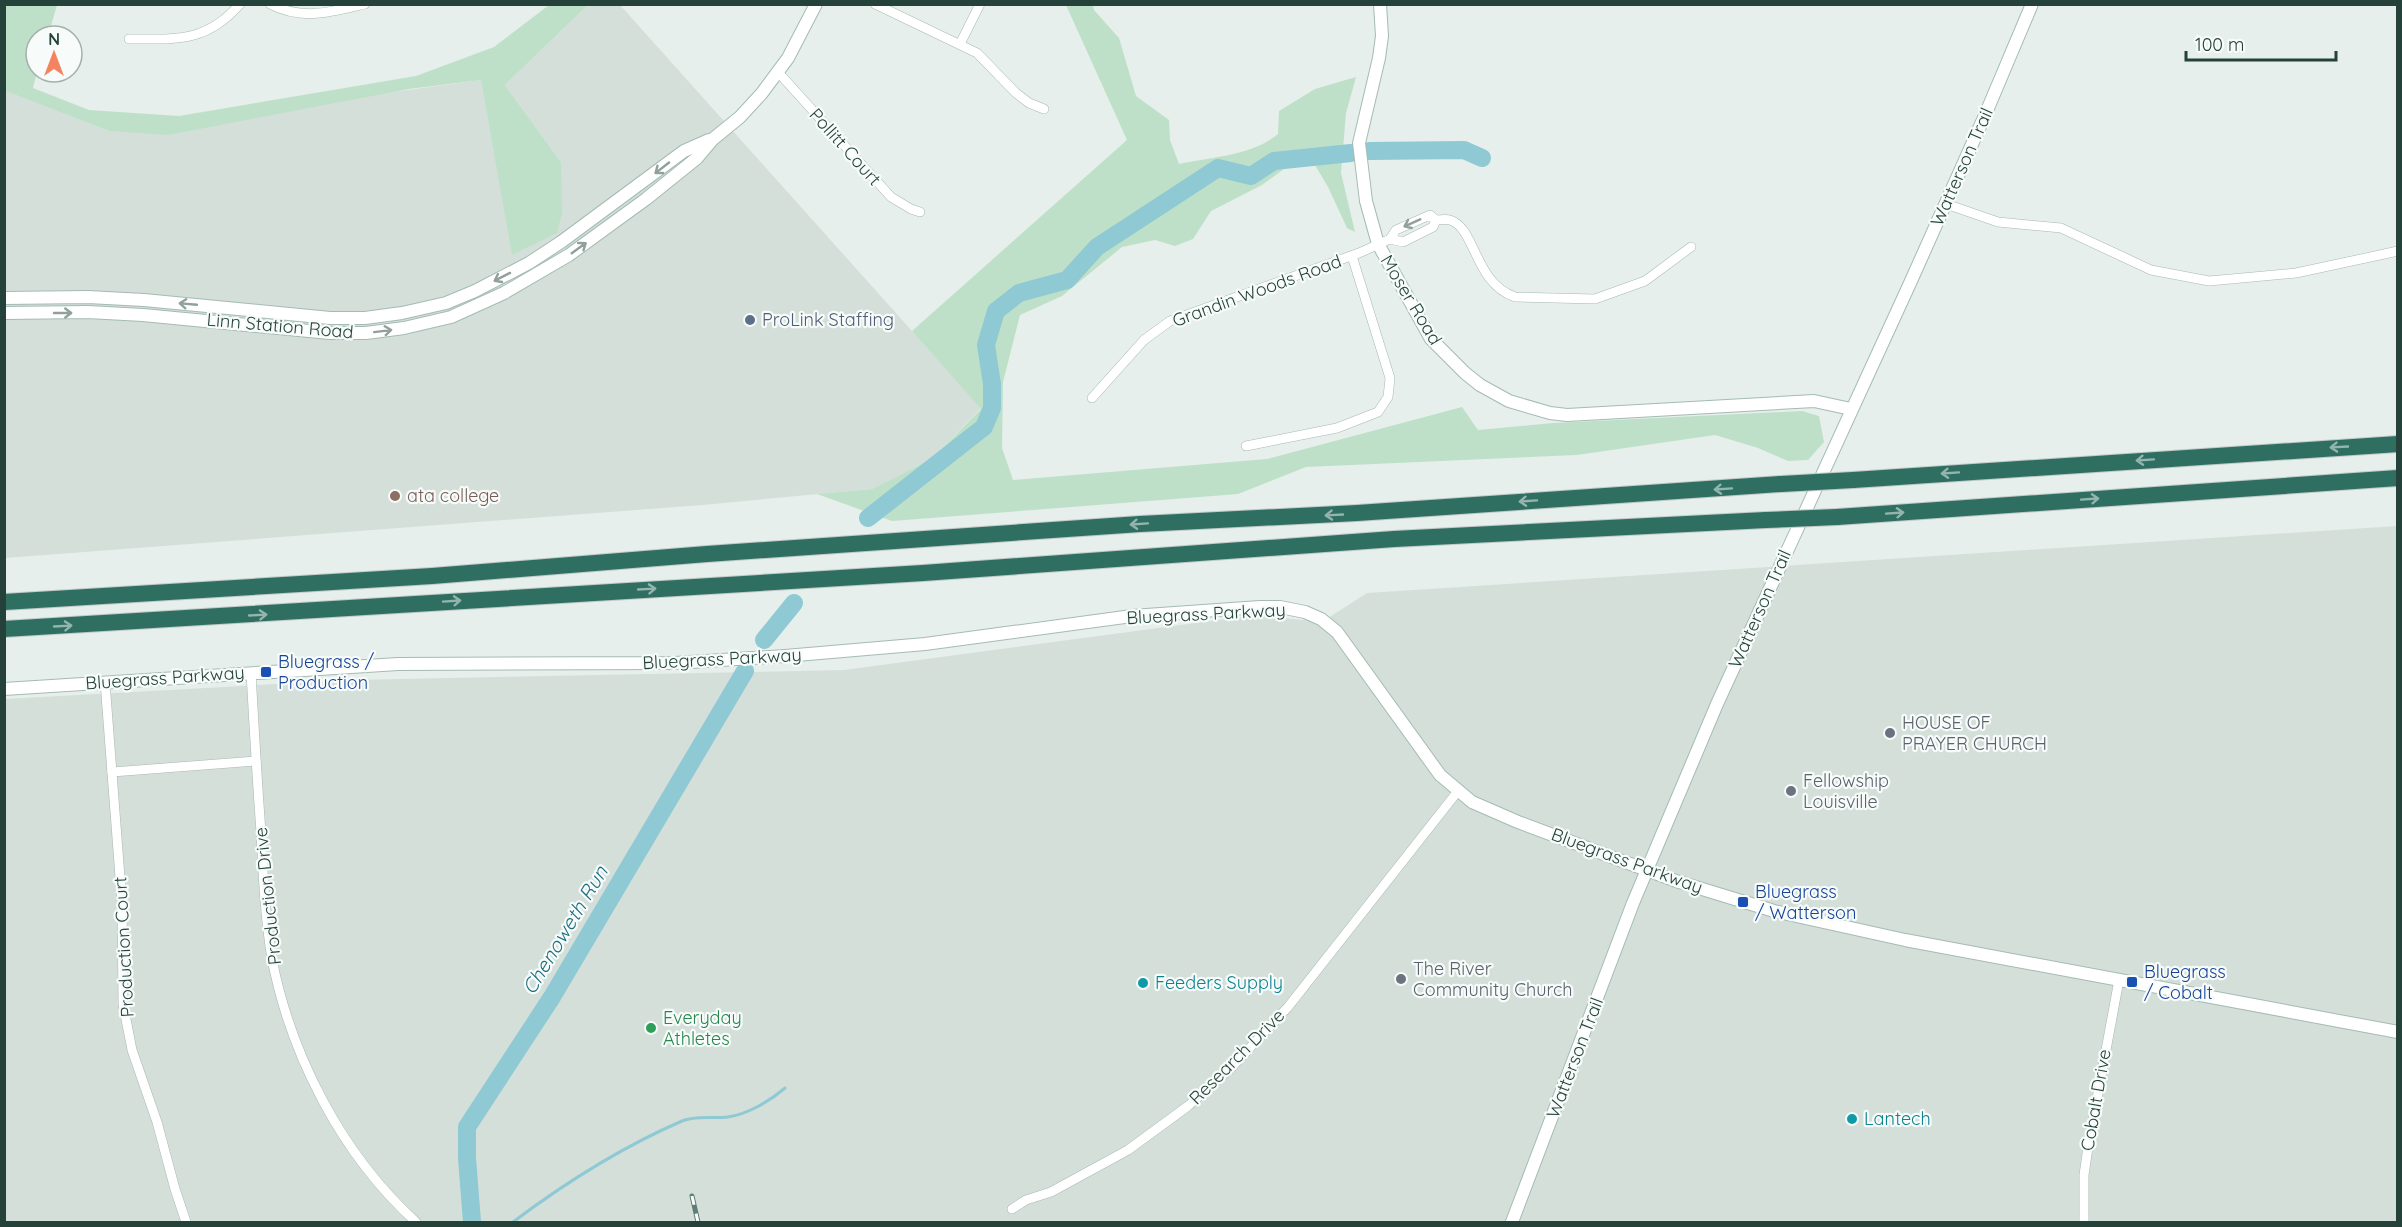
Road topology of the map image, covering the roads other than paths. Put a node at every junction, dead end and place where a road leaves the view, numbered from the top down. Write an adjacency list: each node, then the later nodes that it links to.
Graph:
1 (240, 4): 9 (street)
2 (270, 4): 3 (street)
3 (365, 4)
4 (816, 4): 11 (street, Linn Station Road)
5 (875, 4): 10 (street)
6 (980, 4): 10 (street)
7 (1380, 4): 16 (street, Moser Road)
8 (2032, 4): 14 (street, Watterson Trail)
9 (129, 39)
10 (960, 44): 12 (street)
11 (778, 72): 13 (street, Linn Station Road); 15 (street, Pollitt Court)
12 (1044, 109)
13 (713, 139): 20 (street, Linn Station Road, one-way to 20); 21 (street, Linn Station Road, one-way to 13)
14 (1946, 204): 18 (street); 23 (street, Watterson Trail)
15 (920, 212)
16 (1378, 244): 17 (street, Grandin Woods Road); 19 (street, Grandin Woods Road); 23 (street, Moser Road)
17 (1691, 247)
18 (2397, 251)
19 (1352, 256): 22 (street, Grandin Woods Road); 25 (street)
20 (4, 298)
21 (4, 313)
22 (1092, 399)
23 (1851, 409): 37 (street, Watterson Trail)
24 (2397, 444): 29 (highway, one-way to 29, bridge)
25 (1245, 446)
26 (2397, 478): 28 (highway)
27 (2397, 483): 28 (highway)
28 (2300, 484): 30 (highway, one-way to 28, bridge)
29 (4, 602)
30 (4, 629)
31 (251, 673): 32 (street, Bluegrass Parkway); 34 (street, Production Drive); 36 (street, Bluegrass Parkway)
32 (105, 682): 33 (street, Bluegrass Parkway); 35 (street, Production Court)
33 (4, 688)
34 (256, 761): 35 (street); 42 (street, Production Drive)
35 (112, 772): 41 (street, Production Court)
36 (1458, 791): 37 (street, Bluegrass Parkway); 40 (street, Research Drive)
37 (1647, 870): 38 (street, Bluegrass Parkway); 43 (street, Watterson Trail)
38 (2119, 980): 39 (street, Bluegrass Parkway); 44 (street, Cobalt Drive)
39 (2397, 1032)
40 (1012, 1209)
41 (186, 1222)
42 (416, 1222)
43 (1512, 1222)
44 (2084, 1222)

